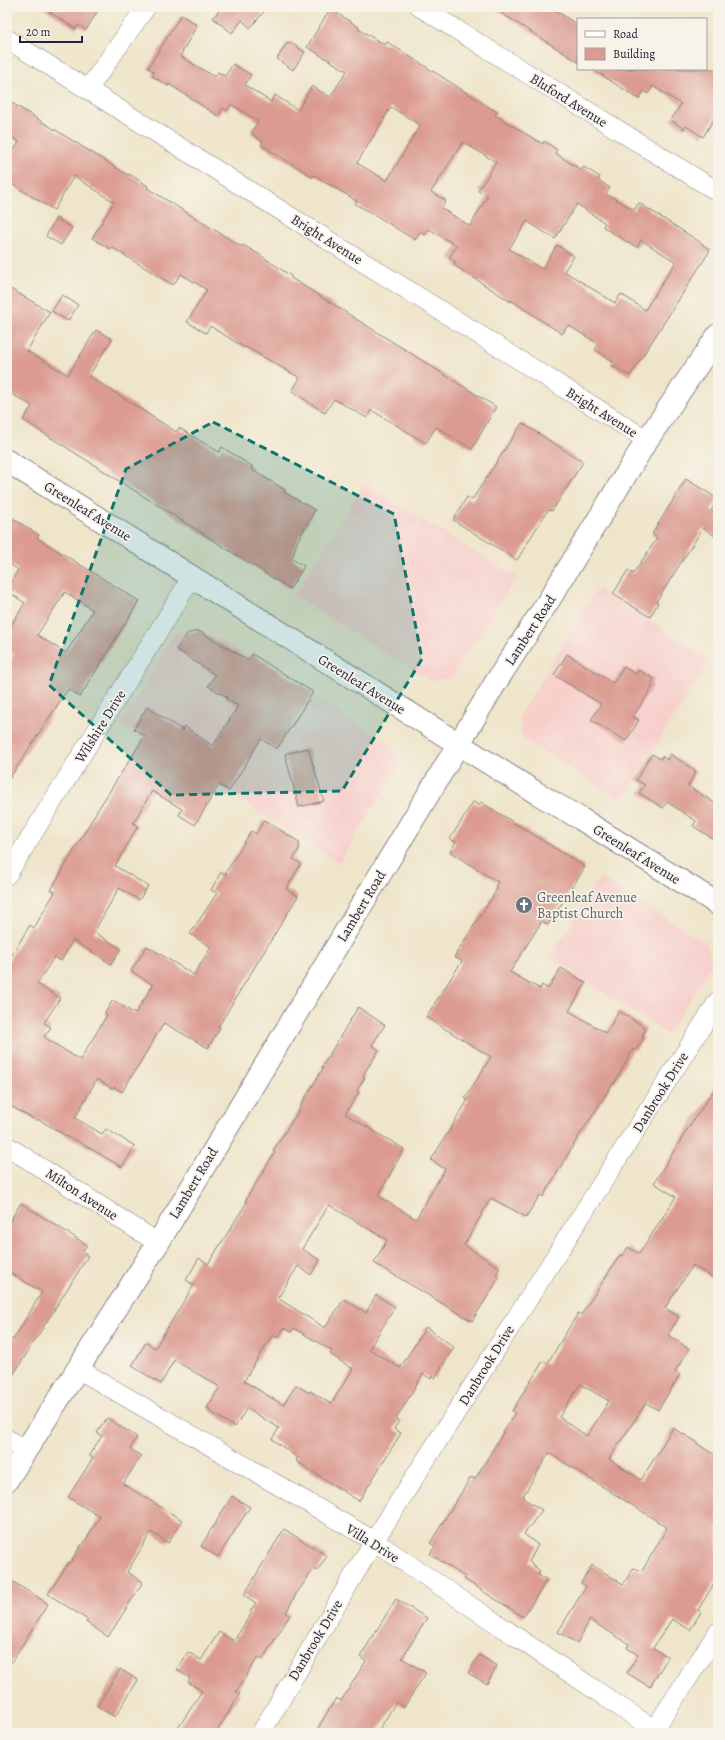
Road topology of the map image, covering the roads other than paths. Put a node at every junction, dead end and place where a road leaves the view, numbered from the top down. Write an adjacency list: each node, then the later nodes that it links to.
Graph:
1 (146, 7): 4 (street)
2 (420, 7): 5 (street, Bluford Avenue)
3 (7, 38): 4 (street, Bright Avenue)
4 (88, 89): 7 (street, Bright Avenue)
5 (718, 192)
6 (718, 334): 7 (main road, Lambert Road)
7 (647, 440): 10 (main road, Lambert Road)
8 (7, 461): 9 (main road, Greenleaf Avenue)
9 (192, 577): 10 (main road, Greenleaf Avenue); 11 (street, Wilshire Drive)
10 (458, 744): 12 (main road, Greenleaf Avenue); 15 (main road, Lambert Road)
11 (7, 875)
12 (718, 904)
13 (718, 1001): 19 (street, Danbrook Drive)
14 (7, 1146): 15 (street, Milton Avenue)
15 (158, 1243): 16 (main road, Lambert Road)
16 (78, 1369): 17 (main road, Lambert Road); 19 (street, Villa Drive)
17 (16, 1445): 18 (main road, Lambert Road)
18 (7, 1480)
19 (374, 1542): 21 (street, Villa Drive); 22 (street, Danbrook Drive)
20 (718, 1632): 21 (street)
21 (655, 1732)
22 (260, 1733)

